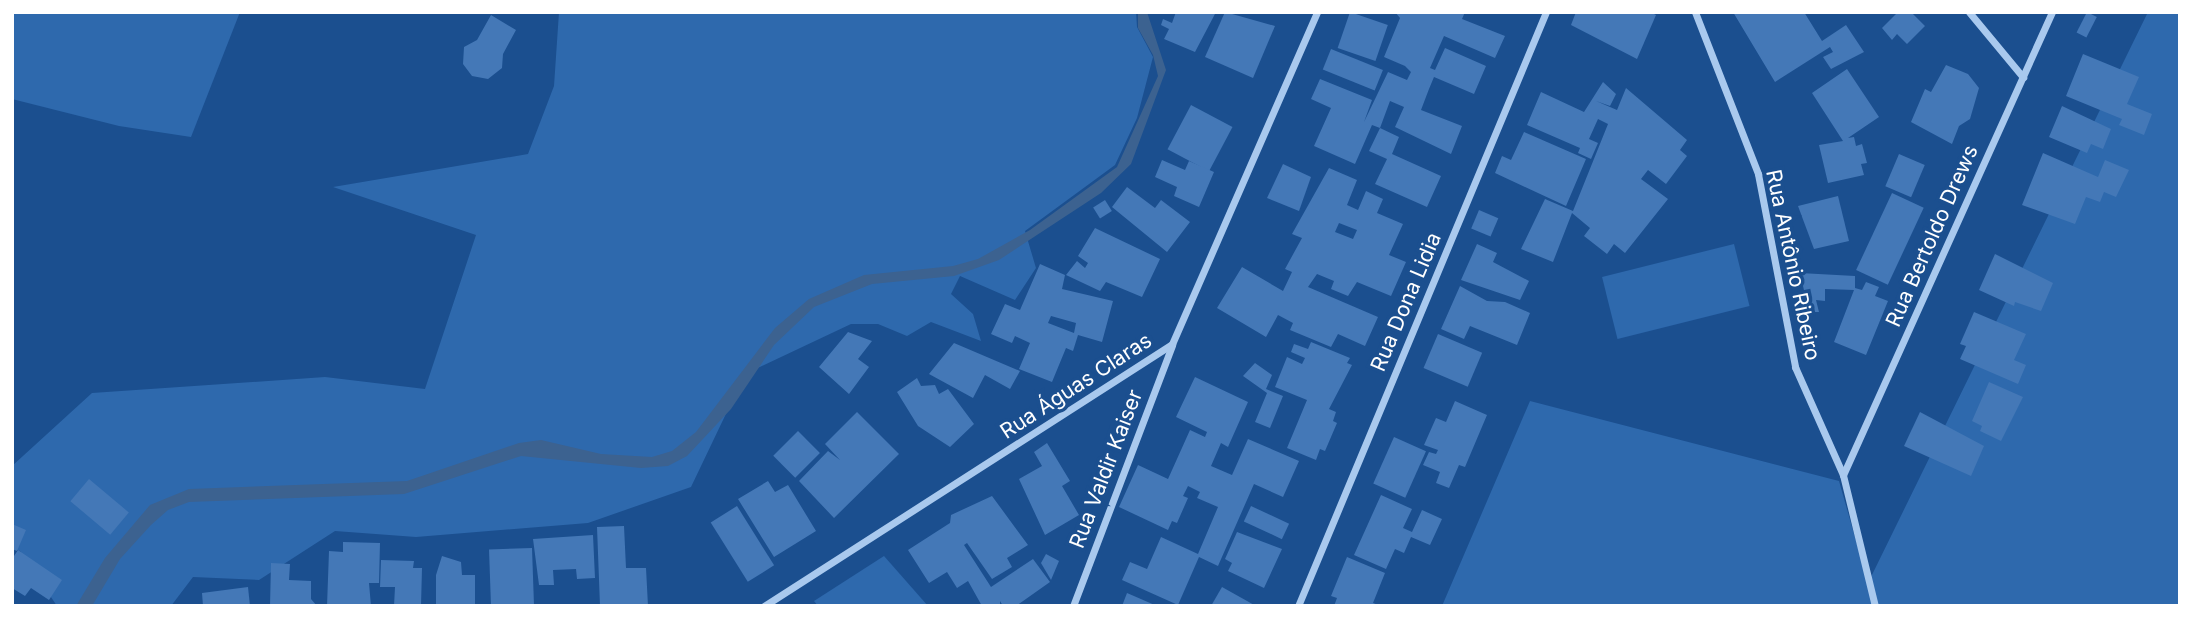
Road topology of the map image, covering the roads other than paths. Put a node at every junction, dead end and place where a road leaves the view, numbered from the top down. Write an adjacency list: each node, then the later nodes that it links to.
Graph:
1 (1317, 12): 7 (street, Rua Águas Claras)
2 (1546, 12): 11 (street, Rua Dona Lidia)
3 (1695, 12): 8 (street, Rua Antônio Ribeiro)
4 (1969, 12): 6 (street)
5 (2052, 12): 6 (street, Rua Bertoldo Drews)
6 (2023, 77): 8 (street, Rua Bertoldo Drews)
7 (1172, 344): 9 (street, Rua Águas Claras); 10 (street, Rua Valdir Kaiser)
8 (1843, 475): 12 (street, Rua Antônio Ribeiro)
9 (764, 606)
10 (1073, 606)
11 (1298, 606)
12 (1875, 606)

